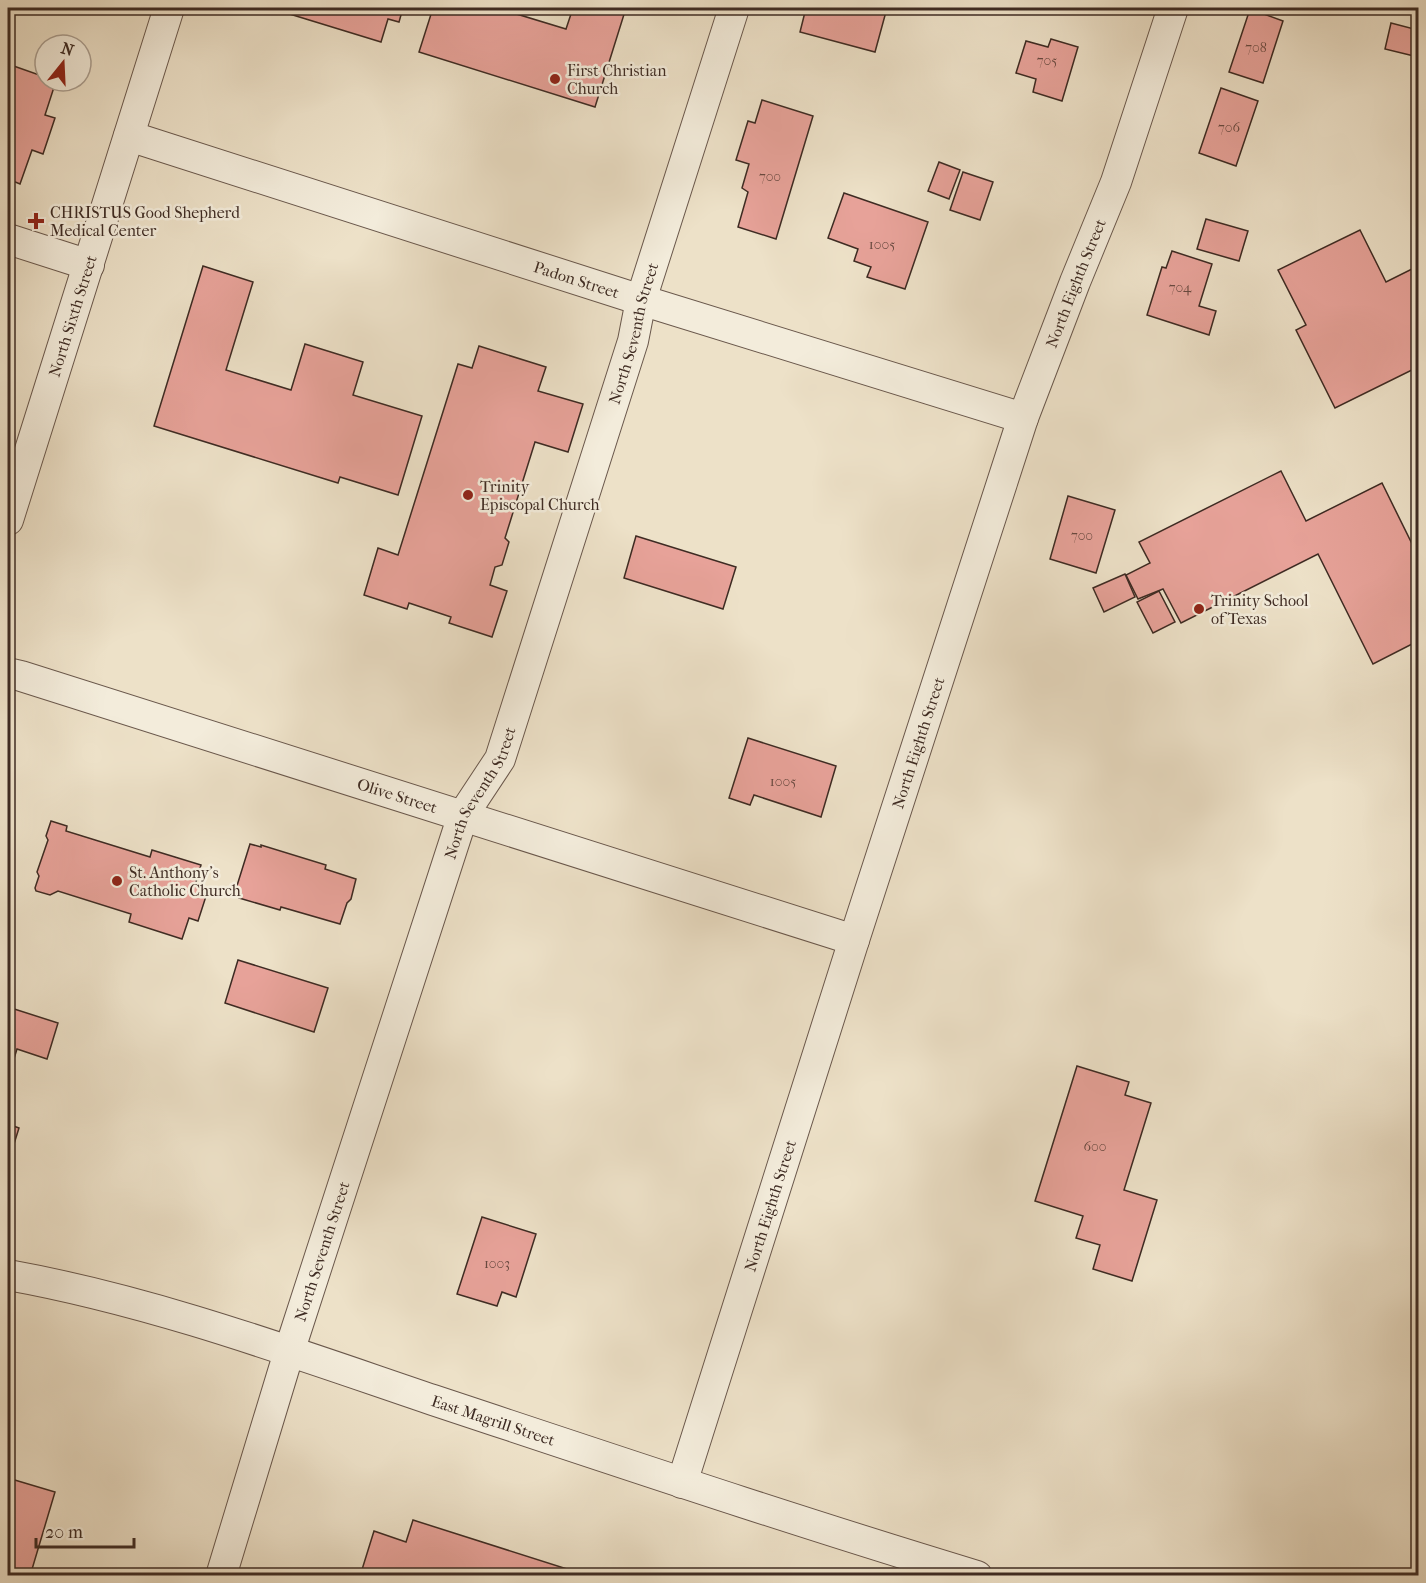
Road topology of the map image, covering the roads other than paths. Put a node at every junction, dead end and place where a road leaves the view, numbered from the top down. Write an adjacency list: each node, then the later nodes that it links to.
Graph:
1 (169, 8): 4 (street, North Sixth Street)
2 (734, 8): 7 (street, North Seventh Street)
3 (1173, 8): 8 (street, North Eighth Street)
4 (129, 136): 6 (street, North Sixth Street); 7 (street, Padon Street)
5 (8, 239): 6 (street)
6 (89, 265): 9 (street, North Sixth Street)
7 (641, 300): 8 (street, Padon Street); 11 (street, North Seventh Street)
8 (1023, 418): 12 (street, North Eighth Street)
9 (8, 520)
10 (8, 673): 11 (street, Olive Street)
11 (463, 815): 12 (street, Olive Street); 14 (street, North Seventh Street)
12 (854, 940): 15 (street, North Eighth Street)
13 (8, 1275): 14 (street, East Magrill Street)
14 (290, 1352): 15 (street, East Magrill Street); 16 (street, North Seventh Street)
15 (682, 1483): 17 (street, East Magrill Street)
16 (221, 1575)
17 (977, 1575)

